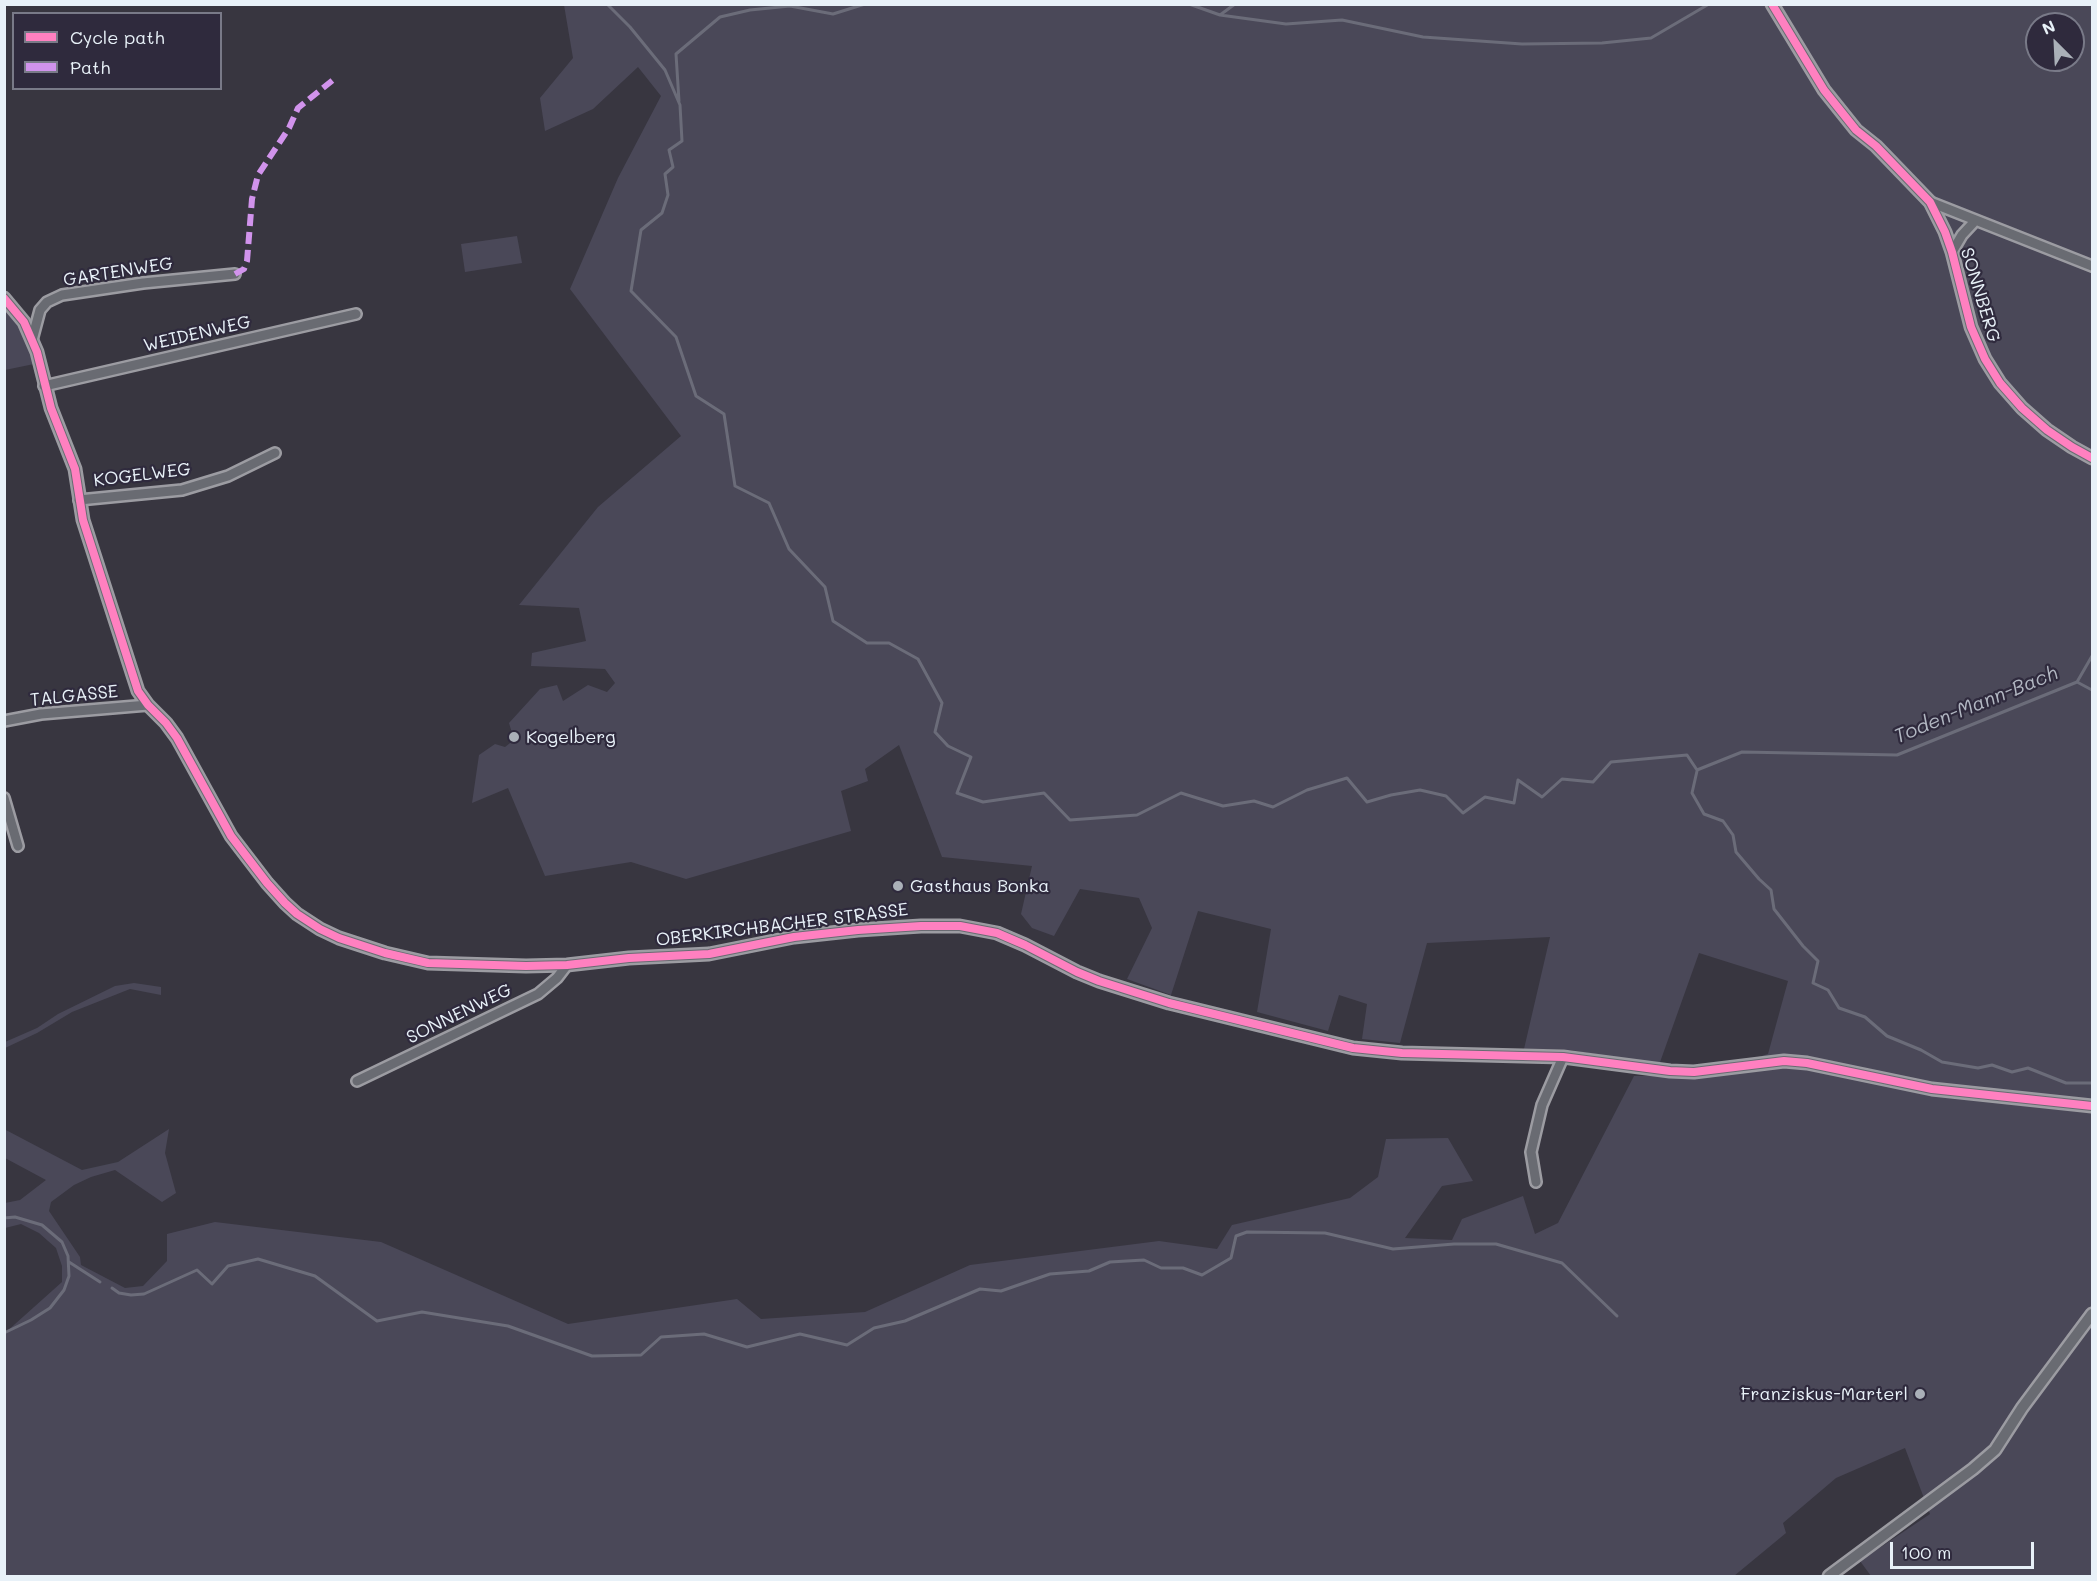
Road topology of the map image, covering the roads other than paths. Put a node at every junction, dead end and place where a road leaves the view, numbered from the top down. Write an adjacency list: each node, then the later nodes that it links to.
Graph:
1 (1772, 4): 2 (street)
2 (1930, 202): 3 (street, SONNBERG); 4 (street, SONNBERG)
3 (1975, 221): 4 (street); 5 (street, SONNBERG)
4 (1952, 252): 12 (street, SONNBERG)
5 (2092, 266)
6 (235, 274): 9 (street, GARTENWEG)
7 (4, 298): 9 (street, OBERKIRCHBACHER STRASSE)
8 (356, 314): 10 (street, WEIDENWEG)
9 (32, 340): 10 (street, OBERKIRCHBACHER STRASSE)
10 (44, 386): 13 (street, OBERKIRCHBACHER STRASSE)
11 (274, 453): 13 (street, KOGELWEG)
12 (2092, 458)
13 (79, 500): 14 (street, OBERKIRCHBACHER STRASSE)
14 (148, 705): 15 (street, TALGASSE); 18 (street, OBERKIRCHBACHER STRASSE)
15 (4, 722)
16 (4, 798): 17 (street)
17 (18, 846)
18 (567, 964): 19 (street, OBERKIRCHBACHER STRASSE); 20 (street, SONNENWEG)
19 (1563, 1057): 21 (street, OBERKIRCHBACHER STRASSE); 22 (street)
20 (357, 1081)
21 (2092, 1106)
22 (1536, 1182)
23 (2092, 1314): 24 (street)
24 (1829, 1576)

